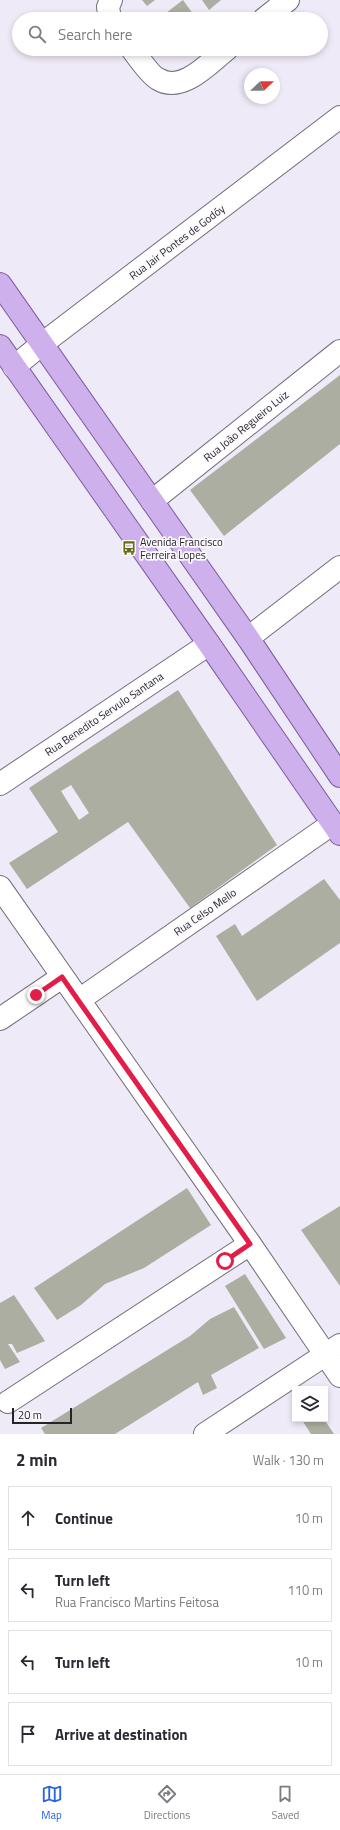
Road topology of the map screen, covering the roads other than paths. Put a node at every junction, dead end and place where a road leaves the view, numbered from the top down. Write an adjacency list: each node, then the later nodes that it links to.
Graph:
1 (111, 0): 3 (street)
2 (288, 0): 4 (street)
3 (109, 12)
4 (273, 12)
5 (138, 56): 6 (street)
6 (218, 56)
7 (340, 117): 9 (street, Rua Jair Pontes de Godóy)
8 (0, 284): 9 (main road)
9 (42, 344): 12 (street, Rua Jair Pontes de Godóy); 13 (main road)
10 (0, 346): 12 (main road)
11 (340, 351): 13 (street, Rua João Regueiro Luiz)
12 (14, 367): 16 (main road)
13 (152, 501): 15 (main road)
14 (340, 567): 15 (street)
15 (248, 638): 17 (main road)
16 (209, 644): 18 (street, Rua Benedito Servulo Santana); 19 (main road)
17 (340, 776)
18 (0, 784)
19 (336, 829): 22 (street, Rua Celso Mello)
20 (0, 887): 21 (street)
21 (62, 977): 22 (street); 23 (street)
22 (78, 1000): 24 (street)
23 (0, 1019)
24 (250, 1244): 25 (street); 27 (street)
25 (333, 1350): 26 (street); 28 (street)
26 (340, 1376)
27 (8, 1402)
28 (205, 1434)

